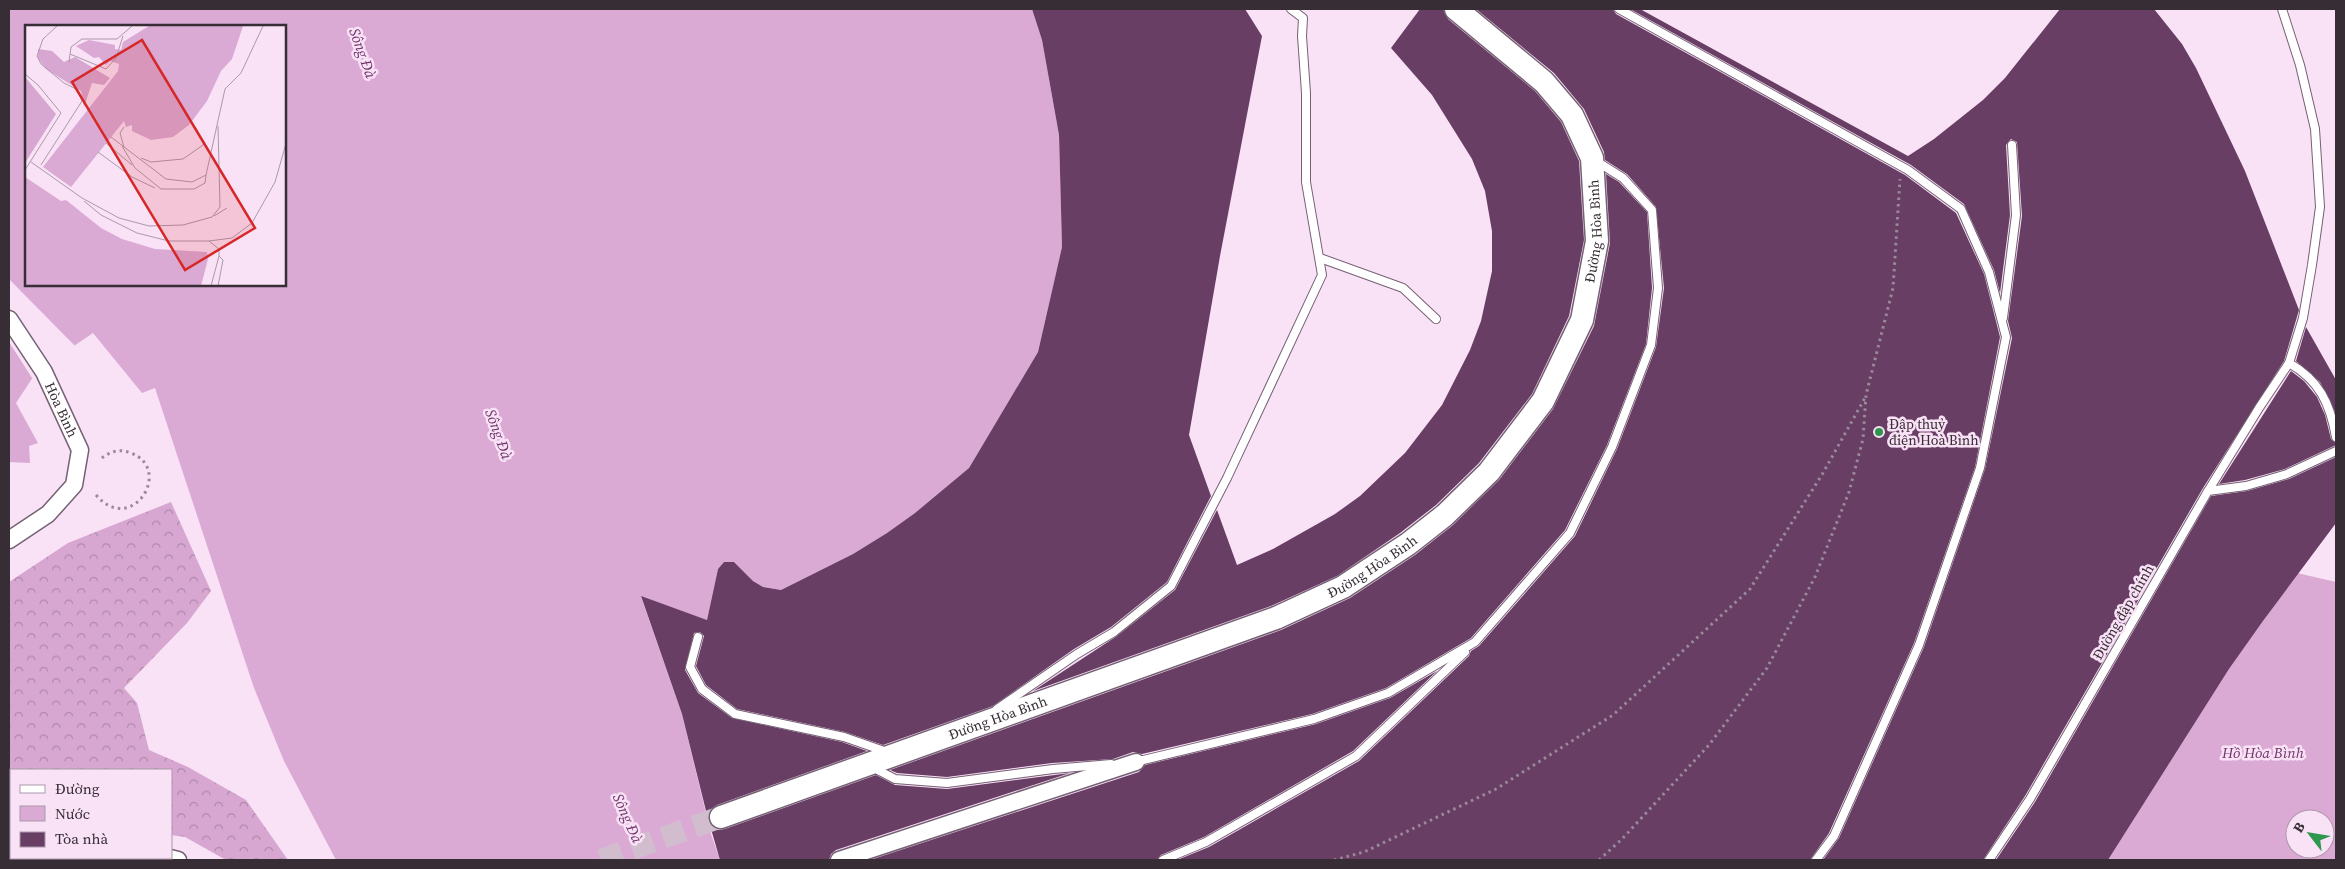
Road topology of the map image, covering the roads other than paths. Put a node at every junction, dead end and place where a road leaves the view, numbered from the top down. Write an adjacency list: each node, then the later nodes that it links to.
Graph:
1 (1291, 9): 7 (lane)
2 (1456, 9): 6 (main road, Đường Hòa Bình)
3 (1619, 9): 10 (lane)
4 (2282, 9): 11 (lane, Đường đập chính)
5 (2012, 145): 10 (lane)
6 (1592, 158): 17 (lane); 18 (main road, Đường Hòa Bình)
7 (1320, 258): 9 (lane); 18 (lane)
8 (9, 319): 15 (street, Hòa Bình)
9 (1436, 319)
10 (2002, 322): 25 (lane)
11 (2289, 363): 12 (lane); 14 (lane, Đường đập chính)
12 (2336, 436)
13 (2336, 451): 14 (lane)
14 (2208, 491): 26 (lane, Đường đập chính)
15 (9, 540)
16 (698, 637): 19 (lane)
17 (1475, 642): 20 (lane); 24 (lane)
18 (971, 728): 19 (main road, Đường Hòa Bình)
19 (896, 755): 21 (main road, Đường Hòa Bình)
20 (1136, 762): 21 (lane); 23 (street)
21 (867, 765): 22 (main road, Đường Hòa Bình)
22 (721, 817)
23 (839, 860)
24 (1163, 860)
25 (1816, 860)
26 (1988, 860)

